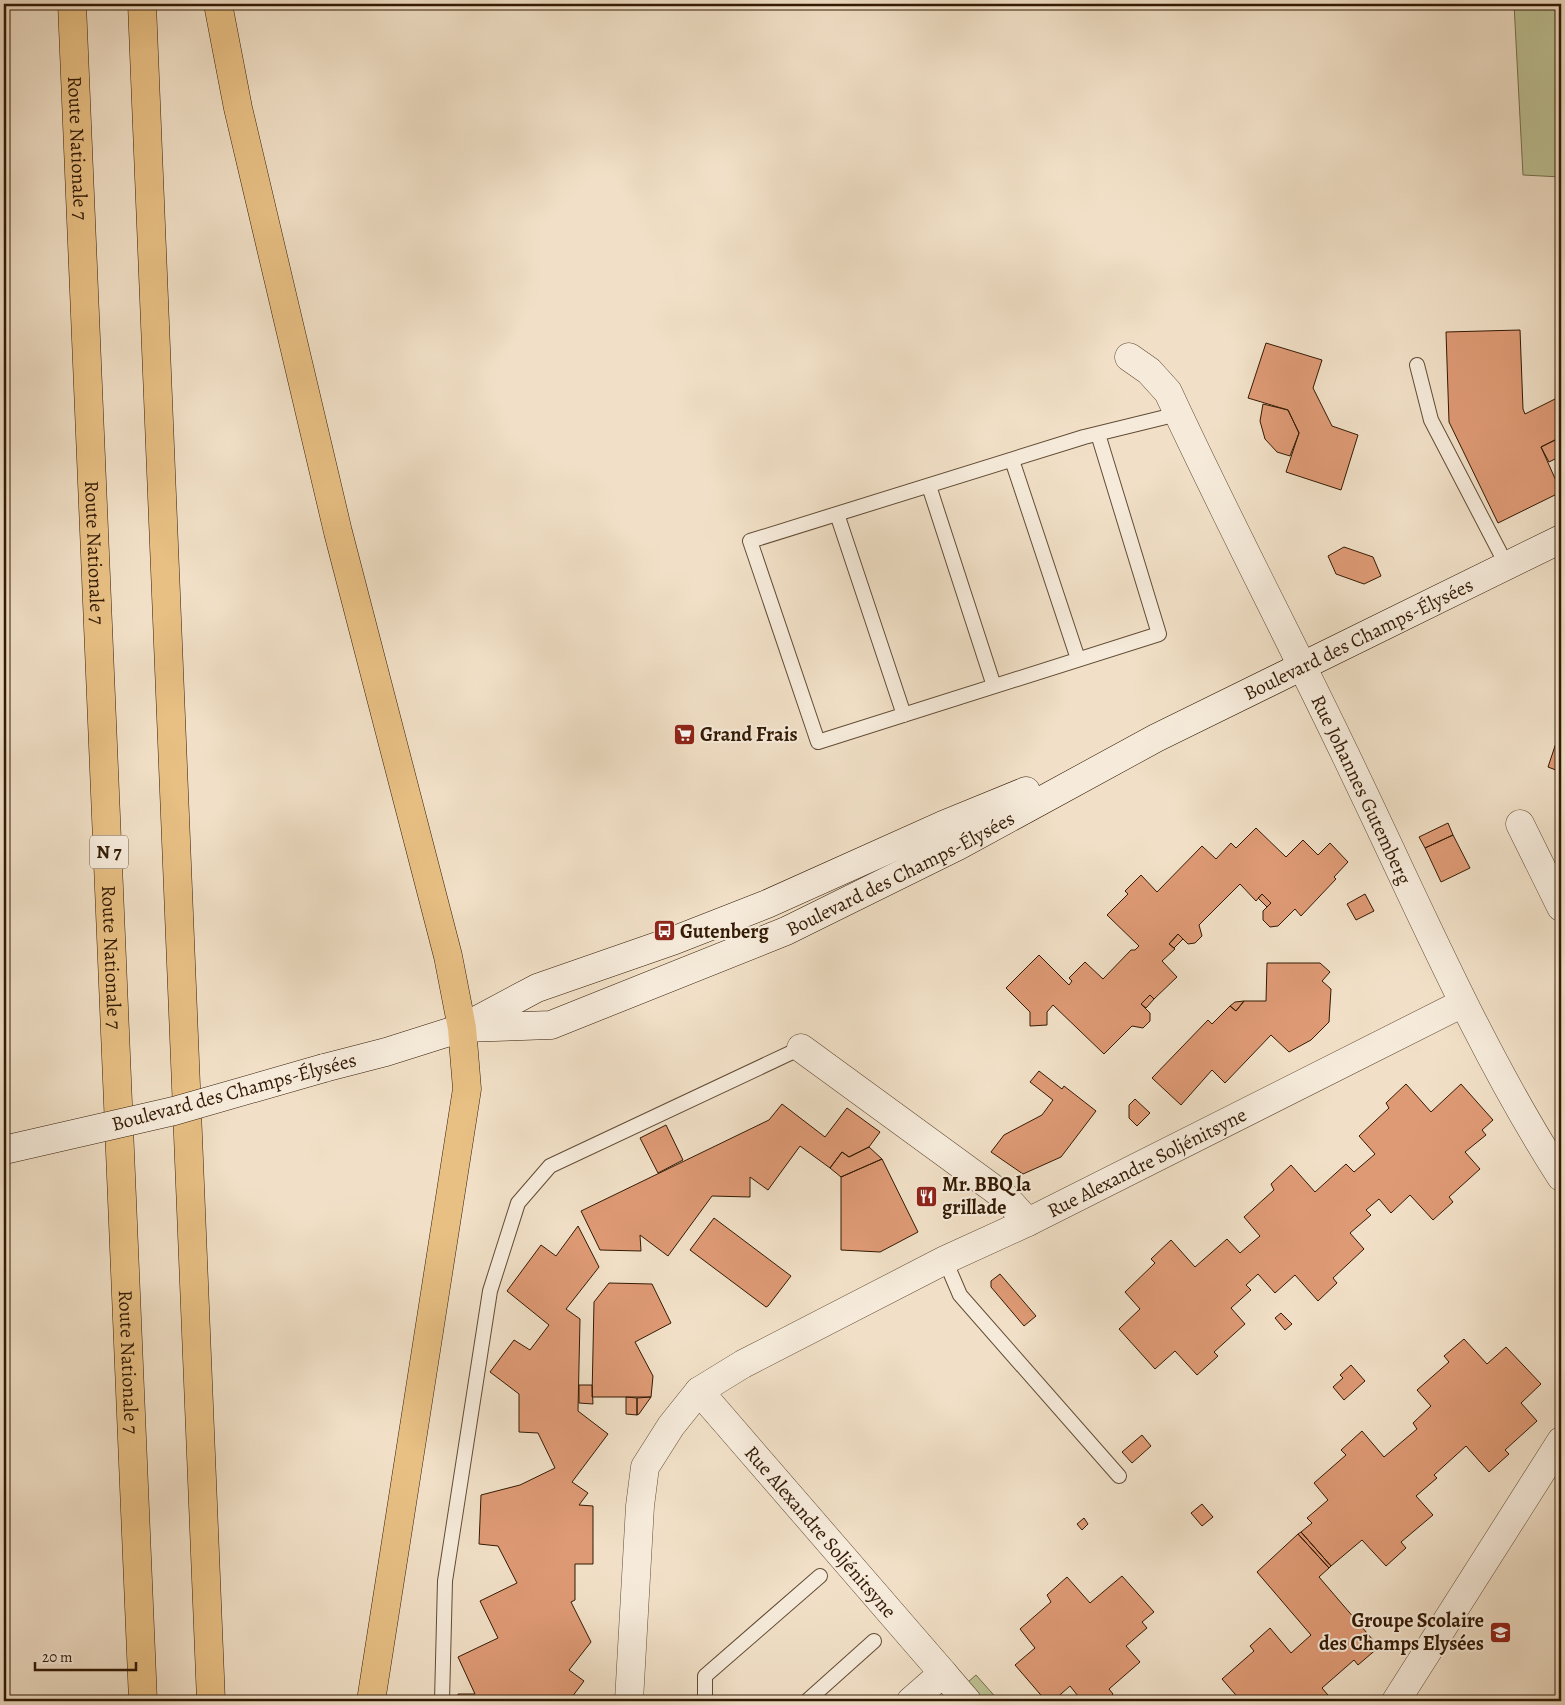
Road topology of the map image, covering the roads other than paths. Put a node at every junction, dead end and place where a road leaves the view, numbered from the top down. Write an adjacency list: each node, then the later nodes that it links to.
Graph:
1 (72, 4): 33 (main road, Route Nationale 7 / N 7)
2 (142, 4): 34 (main road)
3 (218, 4): 21 (main road)
4 (1129, 357): 6 (street, Rue Johannes Gutemberg)
5 (1417, 366): 12 (lane)
6 (1178, 414): 7 (lane); 14 (street, Rue Johannes Gutemberg)
7 (1098, 434): 8 (lane); 13 (lane)
8 (1012, 460): 9 (lane); 13 (lane)
9 (929, 486): 10 (lane); 15 (lane)
10 (837, 514): 16 (lane); 16 (lane)
11 (1561, 539): 12 (street, Boulevard des Champs-Élysées)
12 (1507, 566): 14 (street, Boulevard des Champs-Élysées)
13 (1078, 659): 15 (lane)
14 (1302, 668): 17 (street, Boulevard des Champs-Élysées); 20 (street, Rue Johannes Gutemberg)
15 (994, 686): 16 (lane)
16 (904, 715)
17 (1156, 738): 21 (street, Boulevard des Champs-Élysées); 21 (street, Boulevard des Champs-Élysées)
18 (1520, 824): 19 (street)
19 (1561, 907)
20 (1463, 1003): 24 (street, Rue Johannes Gutemberg); 25 (street, Rue Alexandre Soljénitsyne)
21 (462, 1028): 23 (street, Boulevard des Champs-Élysées, bridge); 35 (main road)
22 (801, 1048): 25 (street); 36 (lane)
23 (4, 1150)
24 (1561, 1177)
25 (1028, 1222): 26 (street, Rue Alexandre Soljénitsyne)
26 (945, 1260): 27 (street, Rue Alexandre Soljénitsyne); 29 (lane)
27 (699, 1391): 32 (street, Rue Alexandre Soljénitsyne); 37 (street, Rue Alexandre Soljénitsyne)
28 (1561, 1441): 42 (street)
29 (1119, 1476)
30 (820, 1576): 38 (lane)
31 (874, 1641): 39 (lane)
32 (943, 1673): 40 (street); 41 (street, Rue Alexandre Soljénitsyne)
33 (143, 1701)
34 (211, 1701)
35 (371, 1701)
36 (442, 1701)
37 (629, 1701)
38 (705, 1701)
39 (807, 1701)
40 (911, 1701)
41 (967, 1701)
42 (1396, 1701)

